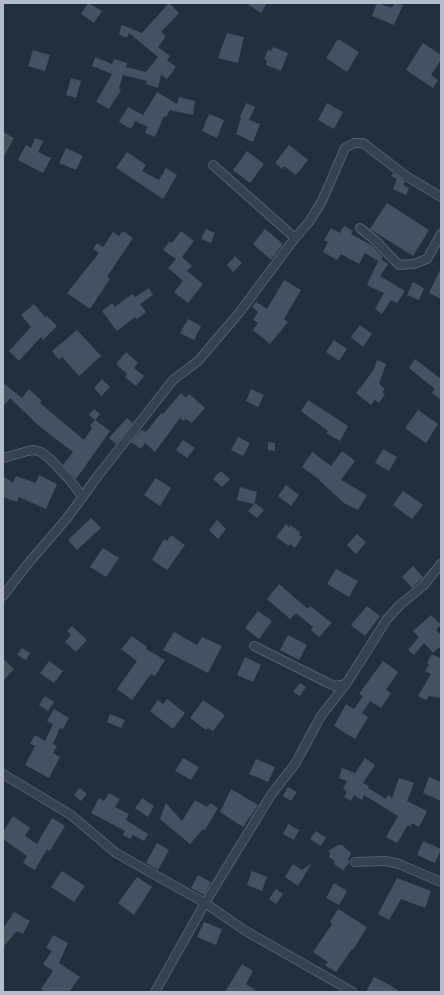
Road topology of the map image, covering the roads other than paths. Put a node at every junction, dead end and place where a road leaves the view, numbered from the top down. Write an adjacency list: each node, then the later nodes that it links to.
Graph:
1 (213, 165): 5 (street)
2 (441, 197): 5 (street)
3 (360, 228): 4 (street)
4 (441, 234)
5 (294, 238): 7 (street)
6 (3, 458): 7 (street)
7 (82, 496): 9 (street)
8 (441, 564): 11 (street)
9 (3, 596)
10 (254, 646): 11 (street)
11 (346, 684): 15 (street)
12 (3, 774): 15 (street)
13 (355, 862): 14 (street)
14 (441, 882)
15 (205, 903): 16 (street); 17 (street)
16 (155, 992)
17 (353, 992)

